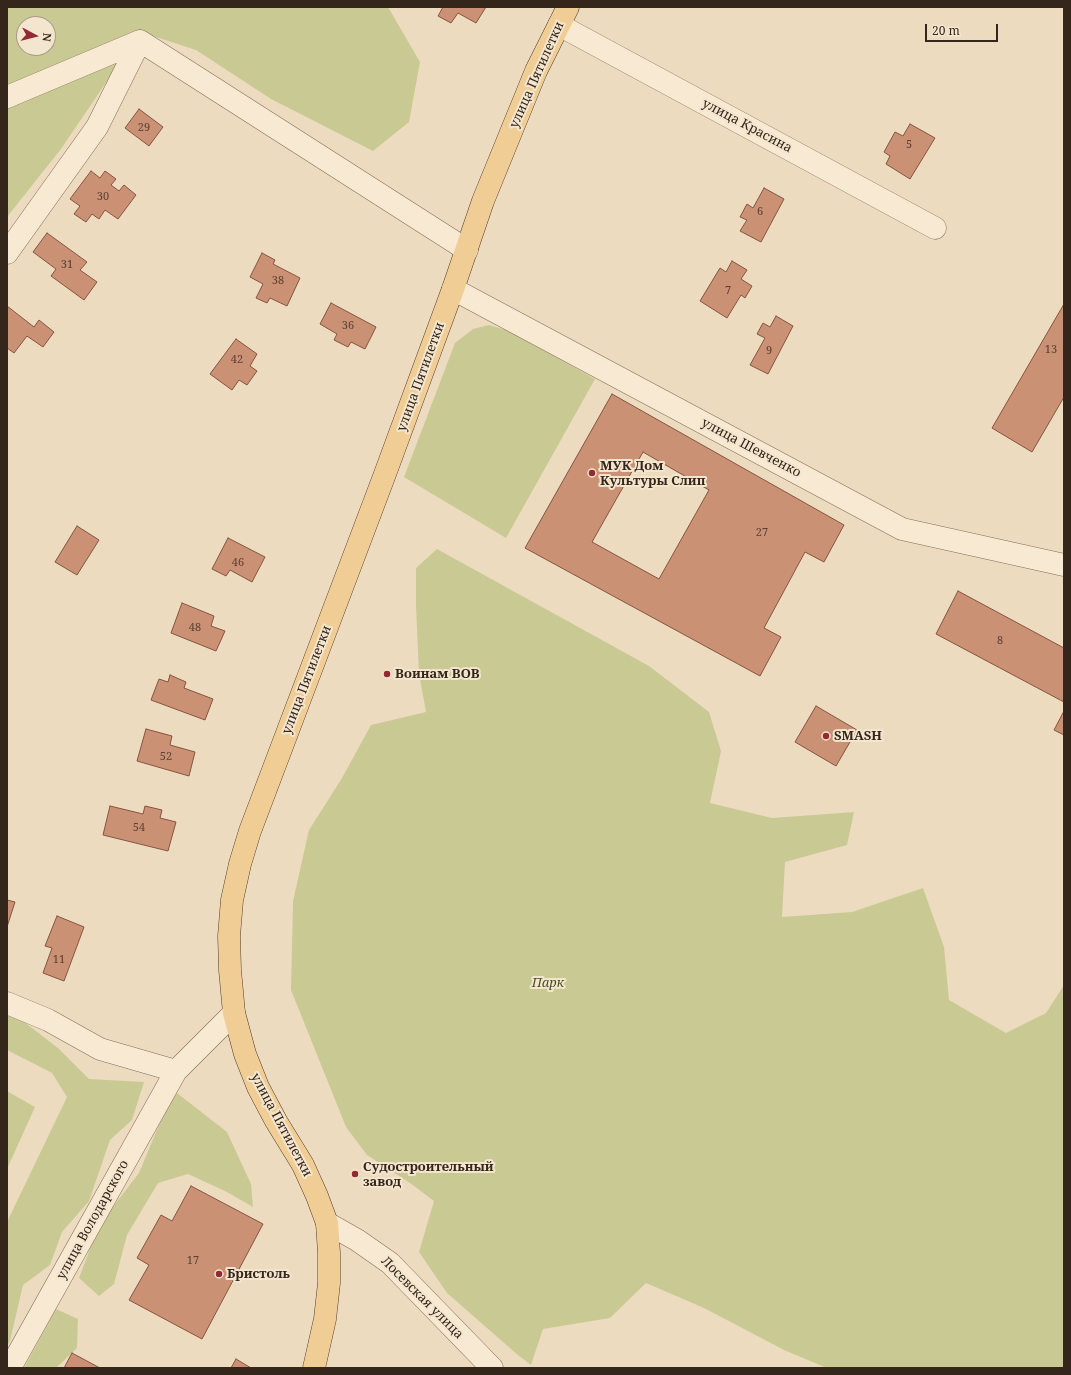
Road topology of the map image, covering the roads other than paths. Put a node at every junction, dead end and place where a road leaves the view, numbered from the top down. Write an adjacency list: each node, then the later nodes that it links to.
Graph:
1 (563, 16): 4 (street, улица Красина); 5 (main road, улица Пятилетки)
2 (140, 41): 3 (street); 5 (street); 6 (street)
3 (7, 97)
4 (935, 228)
5 (467, 250): 7 (main road, улица Пятилетки)
6 (7, 253)
7 (453, 289): 8 (street, улица Шевченко); 10 (main road, улица Пятилетки)
8 (1064, 564)
9 (7, 1003): 11 (street)
10 (234, 1013): 11 (street, улица Володарского); 12 (main road, улица Пятилетки)
11 (176, 1071): 13 (street, улица Володарского)
12 (327, 1223): 14 (main road, улица Пятилетки); 15 (street, Лосевская улица)
13 (10, 1368)
14 (314, 1368)
15 (492, 1368)

